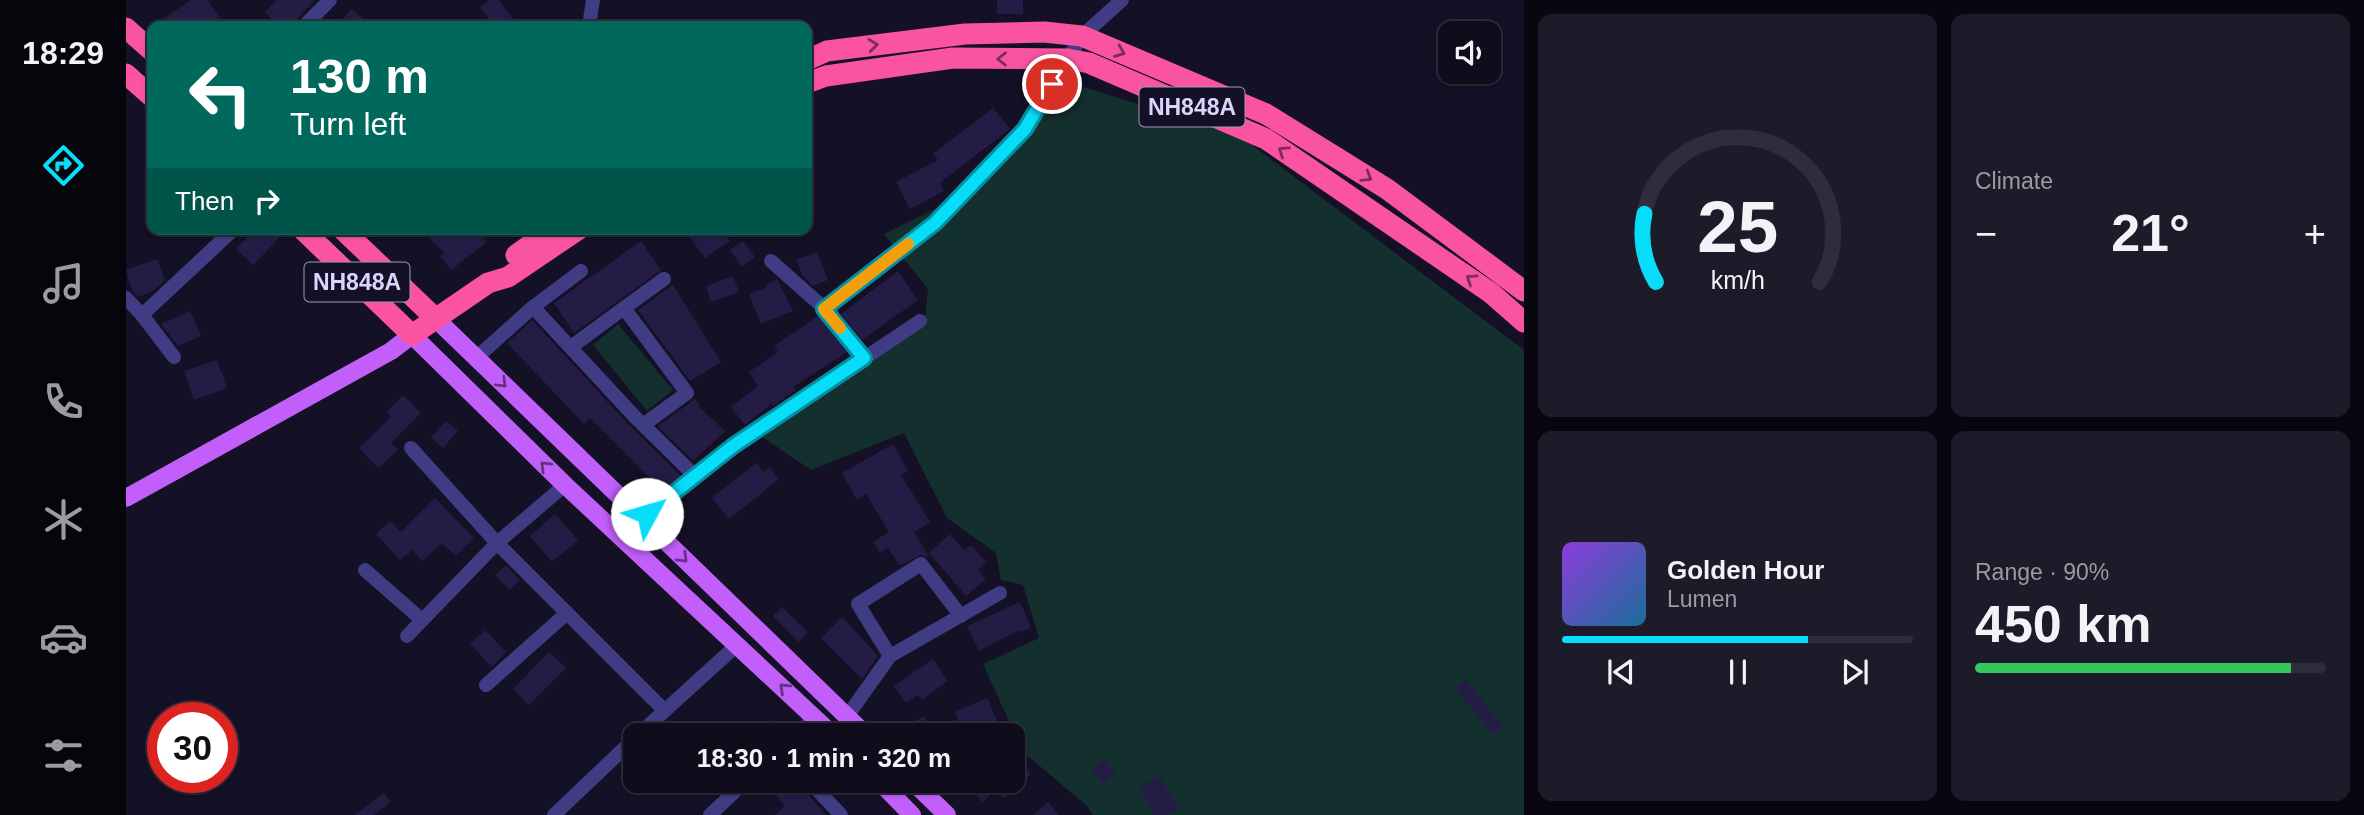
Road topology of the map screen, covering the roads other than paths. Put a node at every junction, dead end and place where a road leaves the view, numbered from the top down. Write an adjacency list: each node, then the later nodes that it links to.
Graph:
1 (330, 0): 4 (street)
2 (593, 0): 5 (street)
3 (1122, 0): 7 (street)
4 (312, 21)
5 (590, 21)
6 (126, 29): 8 (highway)
7 (1082, 36): 9 (highway, NH848A, one-way to 7); 10 (street); 23 (highway, NH848A, one-way to 23)
8 (147, 47)
9 (812, 58)
10 (1068, 59): 12 (highway, NH848A, one-way to 12); 27 (street); 31 (highway, NH848A, one-way to 10)
11 (126, 74): 13 (highway)
12 (812, 81)
13 (147, 93)
14 (228, 235): 28 (street)
15 (308, 235): 32 (highway, NH848A)
16 (348, 235): 29 (highway, NH848A)
17 (544, 235): 22 (highway, NH848A)
18 (570, 235): 22 (highway, NH848A)
19 (771, 261): 27 (street)
20 (581, 271): 25 (street)
21 (664, 279): 26 (street)
22 (488, 283): 29 (highway, NH848A)
23 (1524, 291)
24 (126, 298): 28 (street)
25 (533, 307): 33 (street); 35 (street)
26 (624, 308): 33 (street); 37 (street)
27 (824, 309): 36 (street)
28 (142, 315): 34 (street)
29 (435, 318): 32 (highway); 35 (main road)
30 (920, 321): 36 (street)
31 (1524, 322)
32 (412, 335): 40 (main road, one-way to 32); 41 (main road)
33 (570, 347): 37 (street)
34 (174, 357)
35 (476, 358): 42 (main road, one-way to 42)
36 (864, 358): 39 (street)
37 (643, 425): 39 (street)
38 (411, 448): 43 (street)
39 (695, 476): 42 (street)
40 (565, 485): 43 (street); 50 (main road)
41 (126, 498)
42 (643, 520): 53 (main road, one-way to 53)
43 (497, 543): 46 (street); 48 (street)
44 (365, 570): 48 (street)
45 (1000, 593): 47 (street)
46 (567, 613): 52 (street); 54 (street)
47 (961, 616): 51 (street); 51 (street)
48 (422, 620): 49 (street)
49 (407, 636)
50 (737, 645): 54 (street); 56 (main road, one-way to 50)
51 (890, 656): 55 (street)
52 (486, 685)
53 (833, 700): 55 (main road); 56 (main road)
54 (664, 710): 57 (street)
55 (848, 715): 60 (main road)
56 (816, 717): 58 (street); 59 (main road)
57 (650, 723)
58 (809, 723)
59 (822, 723)
60 (855, 723)
61 (623, 749): 66 (street)
62 (733, 793): 67 (street)
63 (820, 793): 68 (street)
64 (891, 793): 69 (main road)
65 (924, 793): 70 (main road)
66 (554, 815)
67 (710, 815)
68 (841, 815)
69 (912, 815)
70 (947, 815)

